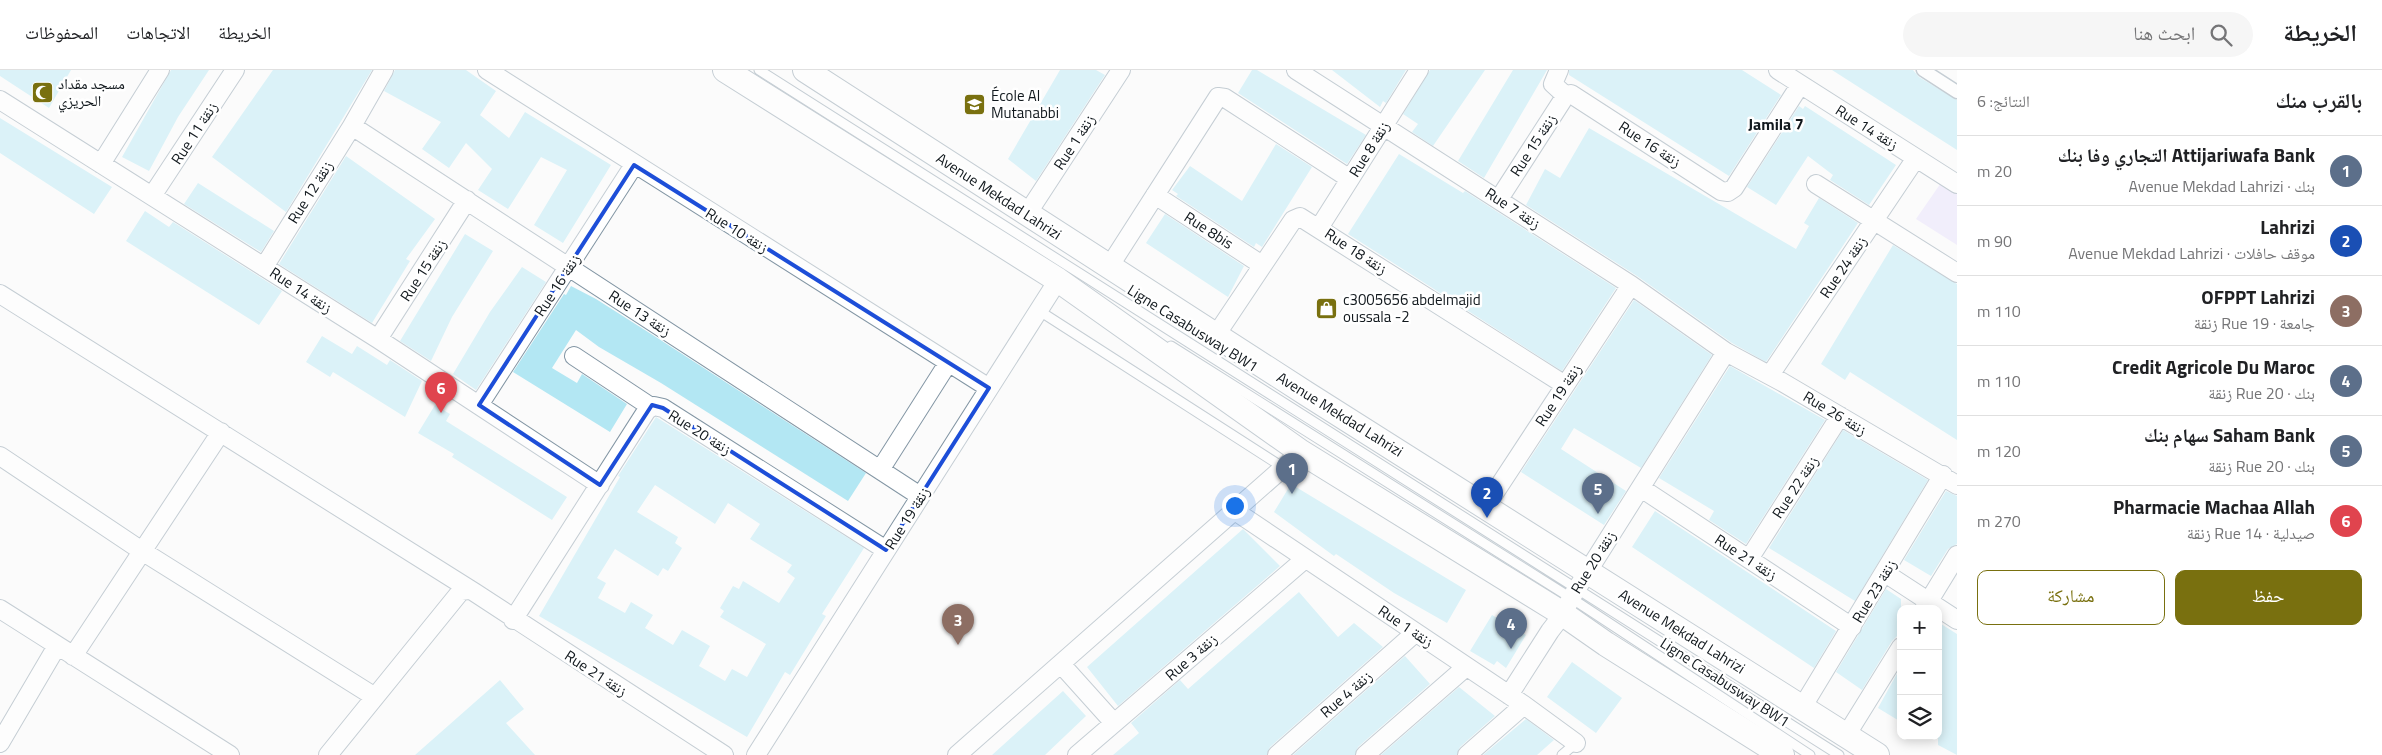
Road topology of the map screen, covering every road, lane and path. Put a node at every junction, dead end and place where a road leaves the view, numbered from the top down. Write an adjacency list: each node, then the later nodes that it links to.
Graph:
1 (160, 70): 22 (street)
2 (235, 70): 28 (street, Rue 11 زنقة)
3 (487, 70): 23 (street, Rue 10 زنقة)
4 (724, 70): 39 (main road, Avenue Mekdad Lahrizi)
5 (739, 70): 43 (lane, Ligne Casabusway BW1)
6 (759, 70): 74 (lane, Ligne Casabusway BW1)
7 (805, 70): 31 (main road, Avenue Mekdad Lahrizi)
8 (1121, 70): 31 (street, Rue 1 زنقة)
9 (1296, 70): 19 (street, Rue 7 زنقة)
10 (1419, 70): 19 (street, Rue 8 زنقة)
11 (1559, 70): 17 (street)
12 (1778, 70): 15 (street, Rue 14 زنقة)
13 (1923, 70): 16 (street)
14 (376, 73): 20 (street, Rue 12 زنقة)
15 (1800, 85): 17 (street, Rue 16 زنقة); 21 (street, Rue 14 زنقة)
16 (1957, 92)
17 (1568, 95): 29 (street, Rue 15 زنقة)
18 (0, 100): 22 (street, Rue 14 زنقة)
19 (1384, 126): 24 (street, Rue 8 زنقة); 29 (street, Rue 7 زنقة)
20 (356, 129): 30 (street, Rue 13 زنقة); 36 (street, Rue 12 زنقة)
21 (1916, 158): 26 (street, Rue 14 زنقة); 32 (street, Rue 24 زنقة)
22 (101, 164): 28 (street, Rue 14 زنقة)
23 (634, 165): 35 (street, Rue 16 زنقة); 49 (street, Rue 10 زنقة)
24 (1350, 179): 27 (street); 33 (street, Rue 8 زنقة)
25 (1816, 184): 32 (street)
26 (1957, 184)
27 (1155, 195): 34 (street, Rue 8bis); 37 (street)
28 (152, 196): 36 (street, Rue 14 زنقة)
29 (1499, 199): 40 (street, Rue 7 زنقة)
30 (467, 200): 35 (street, Rue 13 زنقة); 45 (street, Rue 15 زنقة)
31 (1028, 214): 37 (main road, Avenue Mekdad Lahrizi)
32 (1874, 221): 38 (street); 50 (street, Rue 24 زنقة)
33 (1319, 228): 34 (street, Rue 18 زنقة); 51 (street, Rue 18 زنقة)
34 (1262, 265): 44 (street)
35 (569, 266): 53 (street, Rue 16 زنقة); 60 (street, Rue 13 زنقة)
36 (264, 267): 45 (street, Rue 14 زنقة)
37 (1109, 267): 44 (main road, Avenue Mekdad Lahrizi)
38 (1957, 273)
39 (1058, 280): 42 (street, Rue 19 زنقة); 57 (main road, Avenue Mekdad Lahrizi)
40 (1631, 285): 47 (street, Rue 7 زنقة); 51 (street, Rue 19 زنقة)
41 (0, 294): 56 (street, Rue 21 زنقة)
42 (1038, 310): 52 (street, Rue 19 زنقة); 59 (lane)
43 (1146, 330)
44 (1216, 335): 65 (main road, Avenue Mekdad Lahrizi)
45 (378, 339): 53 (street, Rue 14 زنقة)
46 (1163, 341): 74 (lane, Ligne Casabusway BW1)
47 (1726, 352): 50 (street, Rue 26 زنقة); 63 (street, Rue 20 زنقة)
48 (574, 356): 54 (street)
49 (948, 362): 52 (street, Rue 10 زنقة); 60 (street)
50 (1770, 375): 55 (street, Rue 26 زنقة)
51 (1565, 385): 65 (street, Rue 19 زنقة)
52 (989, 388): 64 (street, Rue 19 زنقة)
53 (480, 405): 62 (street, Rue 14 زنقة)
54 (651, 407): 62 (street, Rue 20 زنقة); 67 (street, Rue 20 زنقة)
55 (1840, 416): 61 (street, Rue 26 زنقة); 71 (street, Rue 22 زنقة)
56 (221, 432): 68 (street); 73 (street, Rue 21 زنقة)
57 (1301, 452): 59 (street); 74 (main road, Avenue Mekdad Lahrizi)
58 (0, 456): 68 (street)
59 (1284, 468): 66 (street)
60 (880, 470): 64 (street, Rue 13 زنقة)
61 (1950, 480): 72 (street, Rue 23 زنقة)
62 (600, 485): 78 (street, Rue 20 زنقة)
63 (1641, 488): 71 (street, Rue 21 زنقة); 74 (street, Rue 20 زنقة)
64 (920, 496): 67 (street, Rue 19 زنقة)
65 (1486, 506): 74 (main road, Avenue Mekdad Lahrizi)
66 (1235, 511): 70 (street, Rue 1 زنقة); 85 (street)
67 (886, 550): 97 (street, Rue 19 زنقة)
68 (142, 551): 84 (street); 87 (street)
69 (1957, 555): 75 (street)
70 (1305, 559): 81 (street, Rue 1 زنقة); 90 (street, Rue 3 زنقة)
71 (1749, 559): 80 (street, Rue 21 زنقة)
72 (1885, 573): 75 (street); 80 (street, Rue 23 زنقة)
73 (468, 590): 78 (street, Rue 21 زنقة); 87 (street)
74 (1574, 593): 88 (street, Rue 20 زنقة); 89 (main road, Avenue Mekdad Lahrizi); 93 (lane, Ligne Casabusway BW1); 104 (main road, Avenue Mekdad Lahrizi); 105 (lane, Ligne Casabusway BW1)
75 (1926, 605)
76 (0, 609): 82 (street)
77 (1942, 613): 79 (street)
78 (513, 620): 96 (street, Rue 21 زنقة)
79 (1957, 620)
80 (1852, 627): 89 (street, Rue 23 زنقة)
81 (1416, 633): 86 (street, Rue 1 زنقة); 100 (street, Rue 4 زنقة)
82 (58, 646): 84 (street); 91 (street)
83 (1899, 650): 93 (street)
84 (73, 656): 94 (street)
85 (1061, 664): 90 (street); 98 (street)
86 (1466, 667): 88 (street, Rue 1 زنقة); 101 (street)
87 (375, 697): 95 (street)
88 (1516, 700): 92 (street, Rue 1 زنقة); 102 (street, Rue 20 زنقة)
89 (1803, 706): 93 (main road, Avenue Mekdad Lahrizi)
90 (1114, 723): 99 (street, Rue 3 زنقة)
91 (0, 743)
92 (1576, 743): 103 (lane)
93 (1843, 745): 106 (main road, Avenue Mekdad Lahrizi)
94 (230, 755)
95 (328, 755)
96 (724, 755)
97 (756, 755)
98 (957, 755)
99 (1077, 755)
100 (1277, 755)
101 (1365, 755)
102 (1467, 755)
103 (1562, 755)
104 (1782, 755)
105 (1810, 755)
106 (1877, 755)

